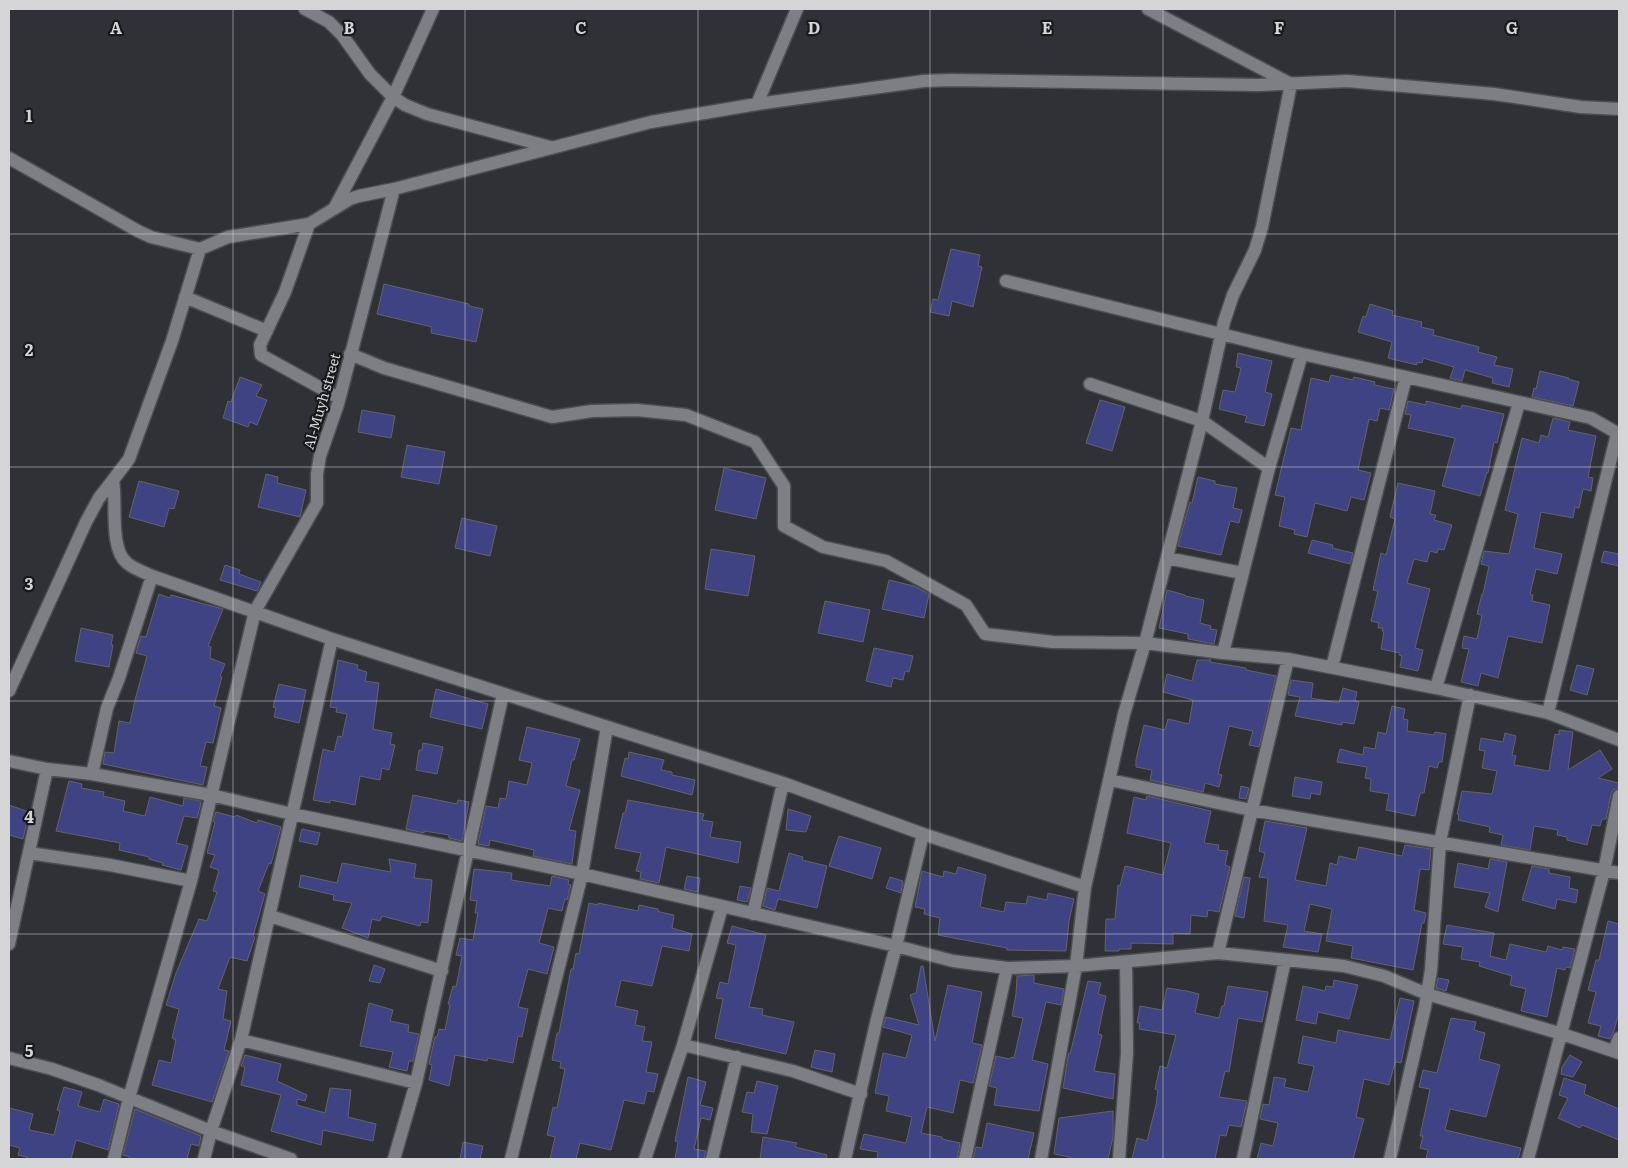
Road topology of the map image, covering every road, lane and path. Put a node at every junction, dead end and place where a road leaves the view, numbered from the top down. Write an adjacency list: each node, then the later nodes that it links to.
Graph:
1 (305, 9): 6 (street)
2 (433, 9): 6 (street)
3 (797, 9): 7 (street)
4 (1148, 9): 5 (street)
5 (1291, 84): 7 (street); 8 (street); 18 (street)
6 (393, 97): 9 (street); 12 (street)
7 (757, 104): 9 (street)
8 (1619, 109)
9 (553, 148): 11 (street)
10 (9, 158): 14 (street)
11 (394, 189): 12 (street); 19 (street, Al-Muyh street)
12 (335, 208): 13 (street)
13 (308, 224): 14 (street); 17 (street)
14 (200, 249): 16 (street)
15 (1006, 281): 18 (street)
16 (185, 297): 17 (street); 28 (street)
17 (267, 331): 23 (street)
18 (1222, 335): 20 (street); 25 (street)
19 (350, 354): 23 (street, Al-Muyh street); 34 (street)
20 (1302, 354): 21 (street); 27 (street)
21 (1406, 377): 24 (street); 37 (street)
22 (1090, 384): 25 (street)
23 (339, 398): 32 (street, Al-Muyh street)
24 (1519, 403): 26 (street); 38 (street)
25 (1202, 421): 27 (street); 29 (street)
26 (1618, 434): 42 (street)
27 (1269, 468): 30 (street)
28 (113, 480): 31 (street); 39 (street)
29 (1167, 558): 30 (street); 34 (street)
30 (1242, 574): 35 (street)
31 (152, 576): 32 (street); 47 (street)
32 (255, 611): 33 (street); 50 (street, Al-Muyh street)
33 (332, 639): 40 (street); 53 (street)
34 (1145, 643): 35 (street); 48 (street)
35 (1223, 653): 36 (street)
36 (1288, 659): 37 (street); 52 (street)
37 (1332, 667): 38 (street)
38 (1436, 688): 41 (street)
39 (9, 691)
40 (504, 694): 43 (street); 56 (street)
41 (1470, 695): 42 (street); 55 (street)
42 (1548, 713): 44 (street)
43 (607, 727): 49 (street); 60 (street)
44 (1619, 740)
45 (9, 761): 46 (street)
46 (47, 769): 47 (street); 57 (street)
47 (92, 774): 50 (street)
48 (1110, 780): 52 (street); 62 (street)
49 (783, 783): 54 (street); 64 (street)
50 (211, 795): 53 (street); 61 (street, Al-Muyh street)
51 (1619, 796): 58 (street)
52 (1251, 810): 55 (street); 68 (street)
53 (292, 814): 56 (street); 65 (street)
54 (922, 834): 62 (street); 67 (street)
55 (1440, 842): 58 (street); 74 (street)
56 (469, 850): 60 (street); 73 (street)
57 (29, 853): 61 (street); 66 (street)
58 (1604, 870): 59 (street); 75 (street)
59 (1619, 873)
60 (582, 874): 63 (street); 90 (street)
61 (191, 881): 84 (street, Al-Muyh street)
62 (1085, 888): 71 (street)
63 (722, 907): 64 (street); 78 (street)
64 (753, 914): 67 (street)
65 (270, 916): 73 (street); 77 (street)
66 (9, 944)
67 (896, 946): 72 (street); 83 (street)
68 (1218, 954): 69 (street); 70 (street)
69 (1285, 960): 74 (street); 97 (street)
70 (1126, 962): 71 (street); 96 (street)
71 (1076, 966): 72 (street); 95 (street)
72 (1007, 968): 94 (street)
73 (442, 971): 82 (street)
74 (1427, 994): 75 (street); 98 (street)
75 (1562, 1034): 79 (street); 99 (street)
76 (1619, 1038): 79 (street)
77 (241, 1040): 82 (street); 85 (street)
78 (683, 1045): 80 (street); 91 (street)
79 (1616, 1052)
80 (737, 1057): 83 (street); 92 (street)
81 (9, 1058): 84 (street)
82 (416, 1083): 89 (street)
83 (861, 1094): 93 (street)
84 (129, 1098): 85 (street); 86 (street, Al-Muyh street)
85 (211, 1131): 87 (street); 88 (street)
86 (114, 1159)
87 (204, 1159)
88 (291, 1159)
89 (394, 1159)
90 (511, 1159)
91 (645, 1159)
92 (712, 1159)
93 (846, 1159)
94 (964, 1159)
95 (1041, 1159)
96 (1119, 1159)
97 (1243, 1159)
98 (1390, 1159)
99 (1528, 1159)

